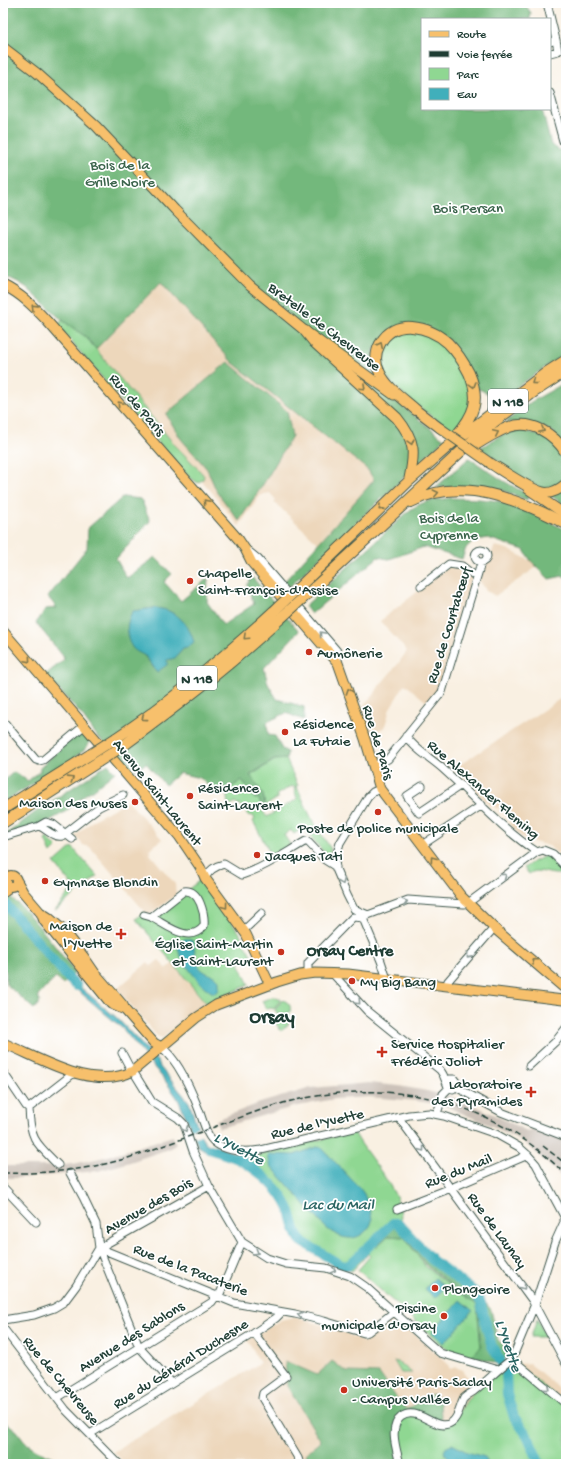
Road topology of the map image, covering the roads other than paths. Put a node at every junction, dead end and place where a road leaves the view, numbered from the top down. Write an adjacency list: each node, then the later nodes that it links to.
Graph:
1 (547, 3): 2 (street)
2 (549, 18)
3 (551, 28): 4 (street)
4 (553, 41): 6 (street)
5 (3, 47): 10 (main road, Bretelle de Chevreuse)
6 (551, 53)
7 (551, 97): 8 (street)
8 (566, 143)
9 (3, 285): 34 (main road, Rue de Paris, one-way to 9)
10 (305, 332): 13 (main road, Bretelle de Chevreuse); 18 (highway, one-way to 18)
11 (566, 360): 14 (highway, N 118, one-way to 14)
12 (566, 371): 16 (highway, N 118)
13 (416, 410): 14 (highway, one-way to 14); 17 (main road, Bretelle de Chevreuse, bridge)
14 (451, 444): 18 (highway, N 118)
15 (566, 453): 16 (highway, one-way to 15)
16 (459, 454): 20 (highway, N 118)
17 (490, 463): 19 (highway); 21 (main road, Bretelle de Chevreuse)
18 (409, 481): 26 (highway, N 118, one-way to 26, bridge)
19 (566, 484)
20 (400, 508): 22 (highway, one-way to 22); 26 (highway, N 118, bridge)
21 (566, 515)
22 (566, 524)
23 (481, 562): 24 (street, Rue de Courtabœuf)
24 (476, 577): 25 (street); 30 (street, Rue de Courtabœuf)
25 (421, 586)
26 (278, 614): 37 (highway, N 118, one-way to 37, bridge); 38 (highway, N 118, one-way to 26, bridge)
27 (3, 630): 29 (main road, Avenue Saint-Laurent, one-way to 29)
28 (3, 721): 29 (street)
29 (86, 725): 46 (main road, Avenue Saint-Laurent)
30 (406, 736): 31 (street, Rue de Courtabœuf); 32 (street, Rue Alexander Fleming)
31 (376, 765)
32 (461, 785): 33 (street); 36 (street, Rue Alexander Fleming)
33 (422, 786)
34 (380, 789): 42 (main road); 44 (street, Rue de Paris)
35 (122, 796): 39 (street)
36 (482, 805): 42 (street); 43 (street, Rue Alexander Fleming)
37 (3, 809)
38 (3, 823)
39 (66, 834): 40 (street); 41 (street)
40 (3, 837)
41 (72, 839)
42 (422, 844): 48 (main road, one-way to 42)
43 (537, 852): 45 (street, Rue Alexander Fleming); 51 (street, one-way to 43)
44 (336, 867): 46 (street); 53 (street, Rue de Paris, one-way to 53)
45 (566, 867)
46 (205, 878): 57 (main road, Avenue Saint-Laurent, one-way to 57)
47 (8, 885): 66 (main road)
48 (456, 890): 50 (street); 51 (main road)
49 (349, 894): 53 (street)
50 (452, 902): 51 (street); 53 (street, one-way to 50)
51 (468, 903): 56 (main road)
52 (262, 913): 57 (street)
53 (361, 914): 55 (street); 55 (street); 60 (street)
54 (147, 916): 54 (street)
55 (353, 917): 59 (street)
56 (494, 928): 62 (street, one-way to 62); 63 (main road, one-way to 56)
57 (243, 931): 61 (main road, Avenue Saint-Laurent)
58 (332, 973): 59 (main road); 60 (main road); 72 (street, one-way to 72)
59 (308, 974): 61 (main road)
60 (387, 979): 62 (main road)
61 (270, 985): 66 (main road)
62 (446, 986): 63 (main road)
63 (564, 993)
64 (566, 1028): 68 (street)
65 (3, 1043): 71 (main road)
66 (161, 1047): 70 (main road); 75 (street, Rue de l'Yvette)
67 (122, 1053): 70 (street)
68 (529, 1066)
69 (3, 1072): 73 (street)
70 (133, 1072): 71 (main road); 80 (street, one-way to 80)
71 (74, 1073): 73 (street)
72 (451, 1086): 74 (street); 76 (street)
73 (29, 1108): 78 (street)
74 (437, 1114): 75 (street, Rue de l'Yvette); 77 (street, Rue de l'Yvette)
75 (399, 1118): 82 (street, Rue de Launay, one-way to 82)
76 (566, 1137)
77 (528, 1155): 82 (street, Rue du Mail); 85 (street, Rue de l'Yvette)
78 (58, 1165)
79 (70, 1173): 87 (street)
80 (209, 1186): 86 (street); 87 (street, Avenue des Bois)
81 (3, 1187): 84 (street)
82 (450, 1188): 83 (street, Rue du Mail); 89 (street, Rue de Launay, one-way to 89)
83 (397, 1209)
84 (36, 1222)
85 (563, 1230): 89 (street)
86 (242, 1242): 88 (street, Avenue des Sablons); 91 (street, one-way to 91)
87 (99, 1248): 88 (street, Rue de la Pacaterie); 92 (street); 95 (street)
88 (218, 1296): 90 (street, Rue de la Pacaterie); 95 (street, Avenue des Sablons)
89 (535, 1304): 96 (street); 97 (street, Rue de Launay)
90 (282, 1312): 91 (street, Rue de la Pacaterie, one-way to 90); 94 (street, Rue du Général Duchesne)
91 (394, 1312): 98 (street)
92 (3, 1320)
93 (3, 1328): 100 (street, Rue de Chevreuse)
94 (254, 1333): 99 (street, Rue du Général Duchesne); 104 (street)
95 (139, 1347): 99 (street); 100 (street, Avenue des Sablons)
96 (510, 1360): 98 (street); 101 (street, one-way to 101)
97 (566, 1364)
98 (498, 1370): 105 (street)
99 (172, 1383): 102 (street, Rue du Général Duchesne)
100 (57, 1398): 102 (street, Rue de Chevreuse)
101 (566, 1404)
102 (90, 1434): 103 (street, Rue de Chevreuse)
103 (119, 1464)
104 (300, 1464)
105 (400, 1464)

